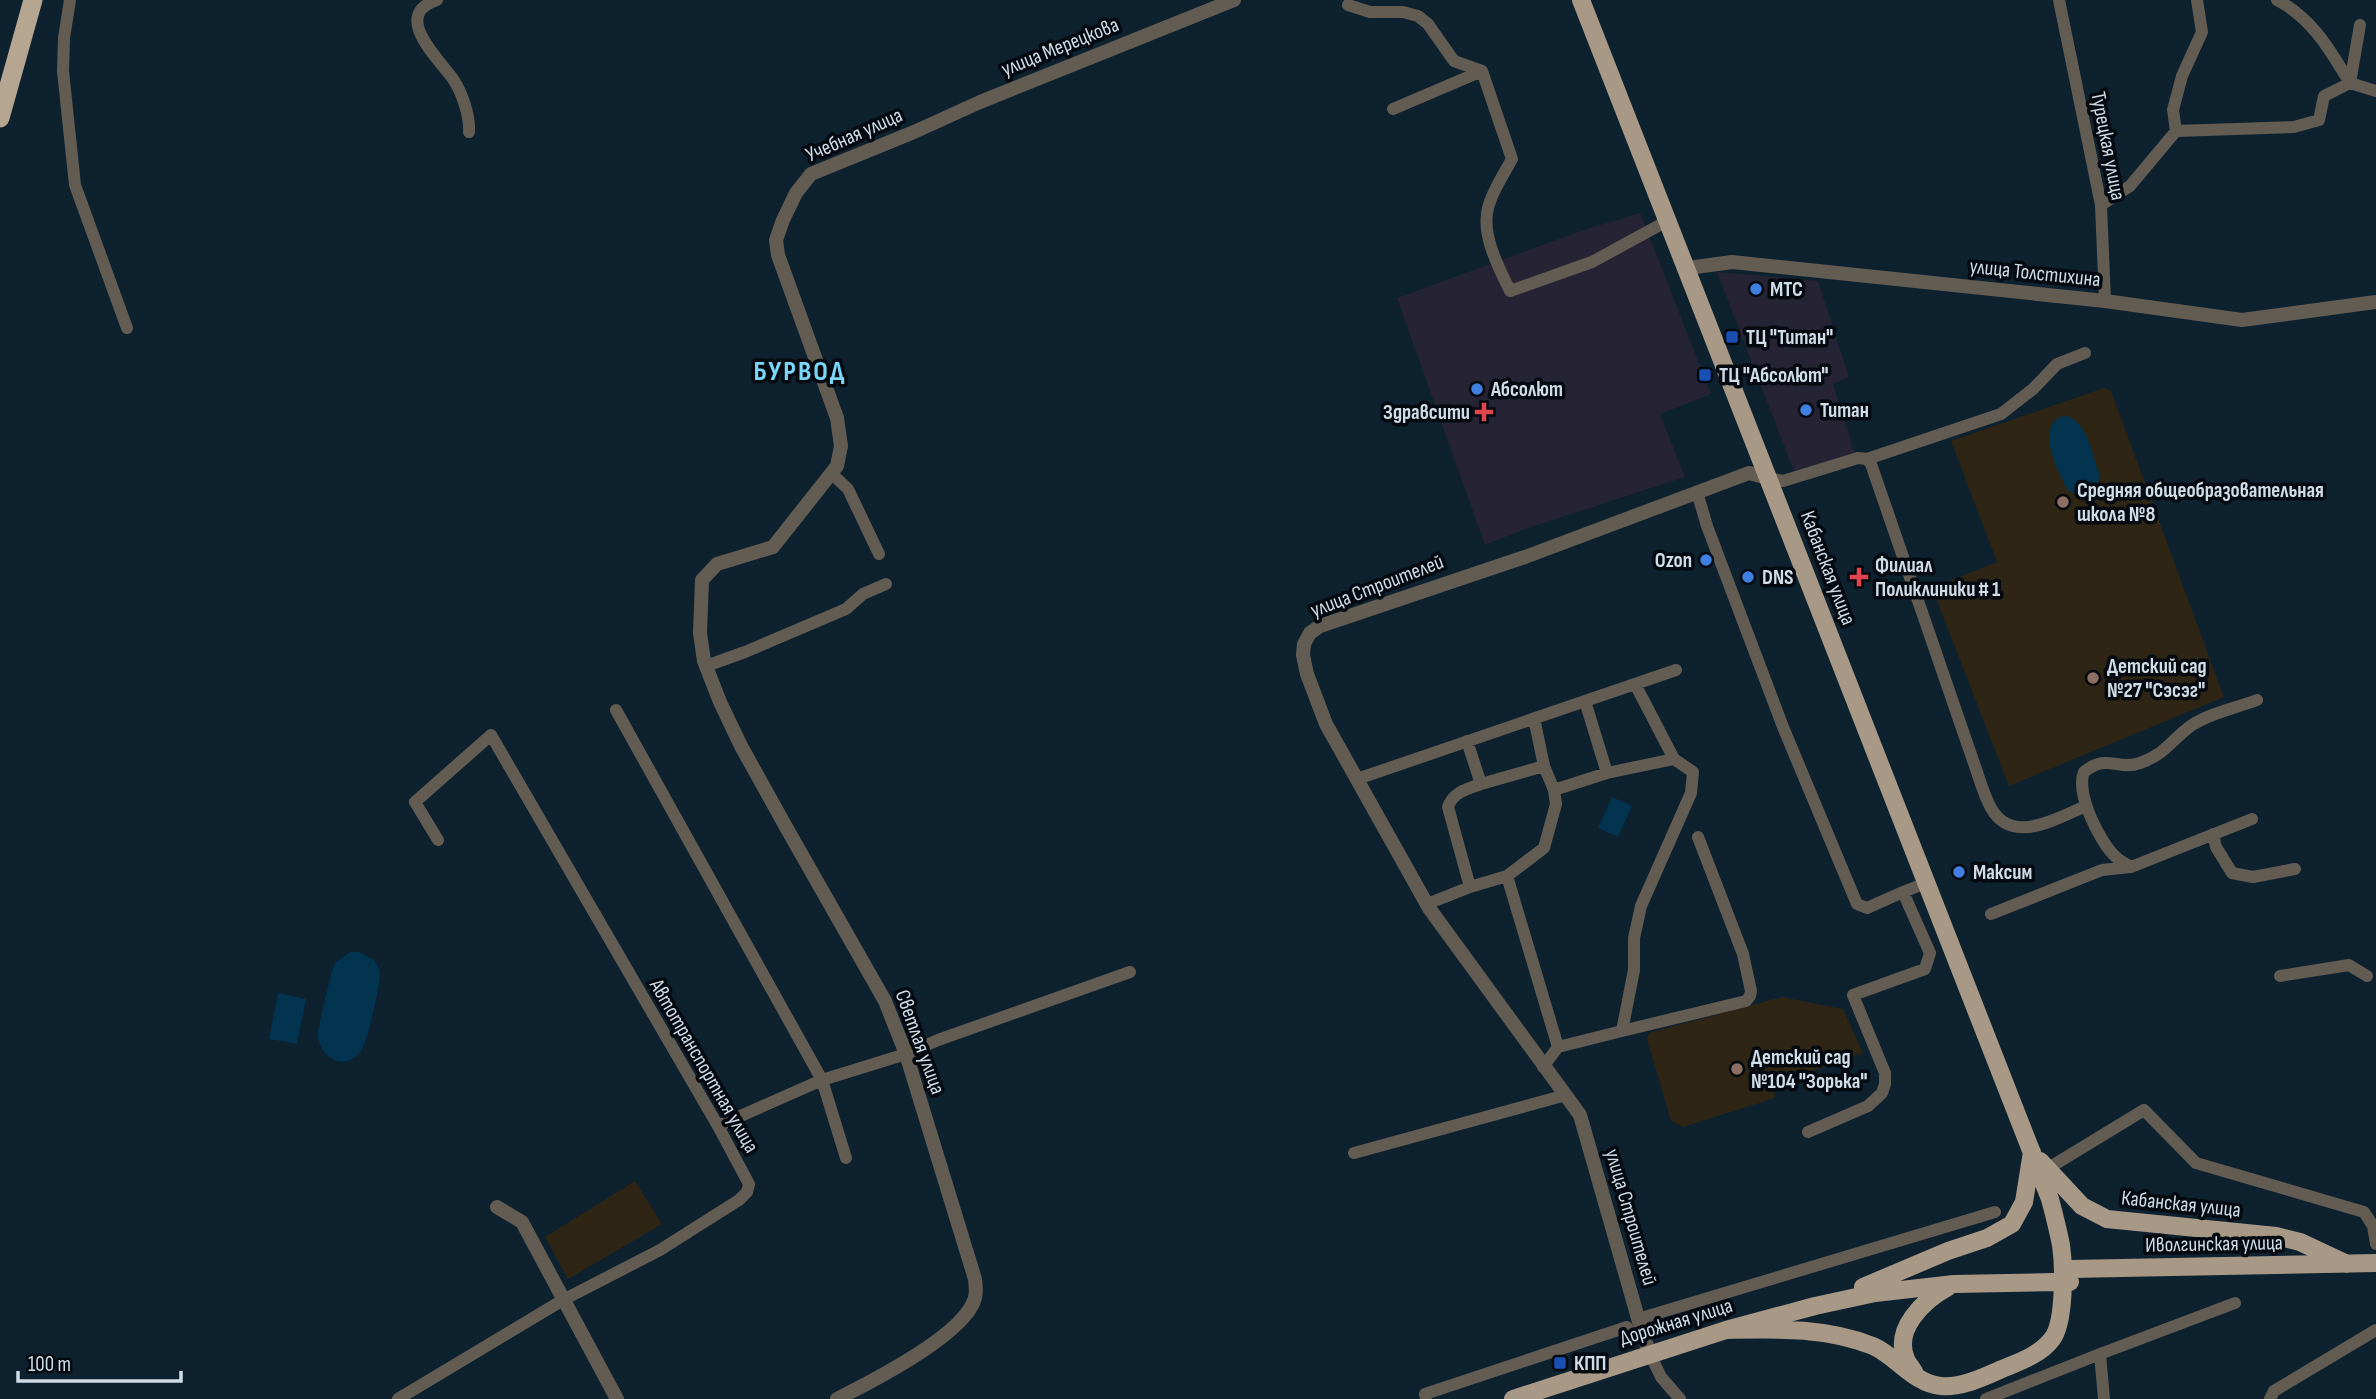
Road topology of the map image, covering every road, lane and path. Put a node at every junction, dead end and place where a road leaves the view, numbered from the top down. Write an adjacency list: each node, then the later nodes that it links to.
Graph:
1 (33, 0): 16 (highway)
2 (70, 0): 24 (street)
3 (437, 0): 18 (street)
4 (1234, 0): 14 (street, улица Мерецкова)
5 (1581, 0): 20 (main road, Кабанская улица)
6 (2059, 0): 19 (street, Турецкая улица)
7 (2197, 0): 17 (street)
8 (2277, 0): 12 (street)
9 (1348, 5): 11 (street)
10 (2360, 25): 12 (street)
11 (1482, 71): 15 (street); 20 (street)
12 (2350, 83): 13 (street); 17 (street)
13 (2376, 92)
14 (980, 102): 27 (street, Учебная улица)
15 (1393, 108)
16 (0, 118)
17 (2176, 131): 19 (street)
18 (469, 132)
19 (2101, 205): 22 (street, Турецкая улица)
20 (1669, 220): 21 (main road, Кабанская улица)
21 (1688, 268): 22 (street, улица Толстихина); 28 (main road, Кабанская улица)
22 (2105, 301): 23 (street, улица Толстихина)
23 (2376, 302)
24 (127, 328)
25 (2085, 353): 26 (street)
26 (1867, 459): 28 (street); 46 (street)
27 (831, 473): 30 (street); 32 (street, Учебная улица)
28 (1768, 478): 29 (street, улица Строителей); 54 (main road, Кабанская улица)
29 (1697, 492): 43 (street, улица Строителей); 56 (street)
30 (879, 554)
31 (886, 584): 32 (street)
32 (705, 663): 64 (street, Светлая улица)
33 (1676, 670): 34 (street)
34 (1635, 684): 36 (street); 40 (street)
35 (2257, 700): 46 (street)
36 (1585, 701): 38 (street); 42 (street)
37 (616, 709): 66 (street)
38 (1534, 718): 39 (street); 41 (street)
39 (1467, 741): 43 (street); 44 (street)
40 (1674, 759): 42 (street); 62 (street)
41 (1544, 766): 44 (street); 45 (street)
42 (1607, 773): 45 (street)
43 (1357, 779): 57 (street, улица Строителей)
44 (1481, 784): 55 (street)
45 (1554, 790): 53 (street)
46 (2086, 806): 51 (street)
47 (2252, 819): 48 (street)
48 (2213, 834): 51 (street); 52 (street)
49 (1698, 837): 62 (street)
50 (438, 840): 68 (street, Автотранспортная улица)
51 (2131, 867): 58 (street)
52 (2295, 869)
53 (1507, 876): 55 (street); 63 (street)
54 (1926, 883): 56 (street); 70 (main road, Кабанская улица)
55 (1471, 887): 57 (street)
56 (1903, 892): 69 (street)
57 (1427, 904): 65 (street, улица Строителей)
58 (1991, 914)
59 (1130, 972): 64 (street)
60 (2280, 976): 61 (street)
61 (2367, 976)
62 (1622, 1031): 63 (street)
63 (1558, 1047): 65 (street)
64 (906, 1054): 66 (street); 94 (street, Светлая улица)
65 (1543, 1067): 67 (street, улица Строителей)
66 (822, 1080): 68 (street); 72 (street)
67 (1566, 1095): 71 (street); 86 (street, улица Строителей)
68 (718, 1126): 83 (street, Автотранспортная улица)
69 (1808, 1132)
70 (2032, 1152): 73 (main road, Кабанская улица); 82 (main road); 91 (main road, Кабанская улица)
71 (1354, 1153)
72 (846, 1158)
73 (2047, 1168): 76 (street); 78 (main road, Кабанская улица)
74 (497, 1207): 83 (street)
75 (1995, 1212): 86 (street)
76 (2376, 1244)
77 (2376, 1263): 78 (main road, Иволгинская улица)
78 (2347, 1269): 79 (main road, Иволгинская улица); 80 (main road, Иволгинская улица)
79 (2376, 1274)
80 (2062, 1276): 81 (main road, Дорожная улица); 82 (main road, Дорожная улица)
81 (1954, 1284): 85 (main road, Дорожная улица); 91 (main road)
82 (1863, 1287): 85 (main road, Дорожная улица)
83 (563, 1300): 92 (street, Автотранспортная улица); 93 (street)
84 (2235, 1303): 90 (street)
85 (1815, 1306): 87 (main road, Дорожная улица)
86 (1633, 1323): 89 (street, улица Строителей); 95 (street)
87 (1726, 1330): 89 (main road, Дорожная улица); 91 (main road)
88 (2376, 1330): 100 (street)
89 (1650, 1354): 96 (main road, Дорожная улица); 97 (street)
90 (2100, 1354): 98 (street); 99 (street)
91 (1917, 1377)
92 (401, 1398)
93 (617, 1399)
94 (837, 1399)
95 (1426, 1399)
96 (1513, 1399)
97 (1680, 1399)
98 (1986, 1399)
99 (2104, 1399)
100 (2270, 1399)

